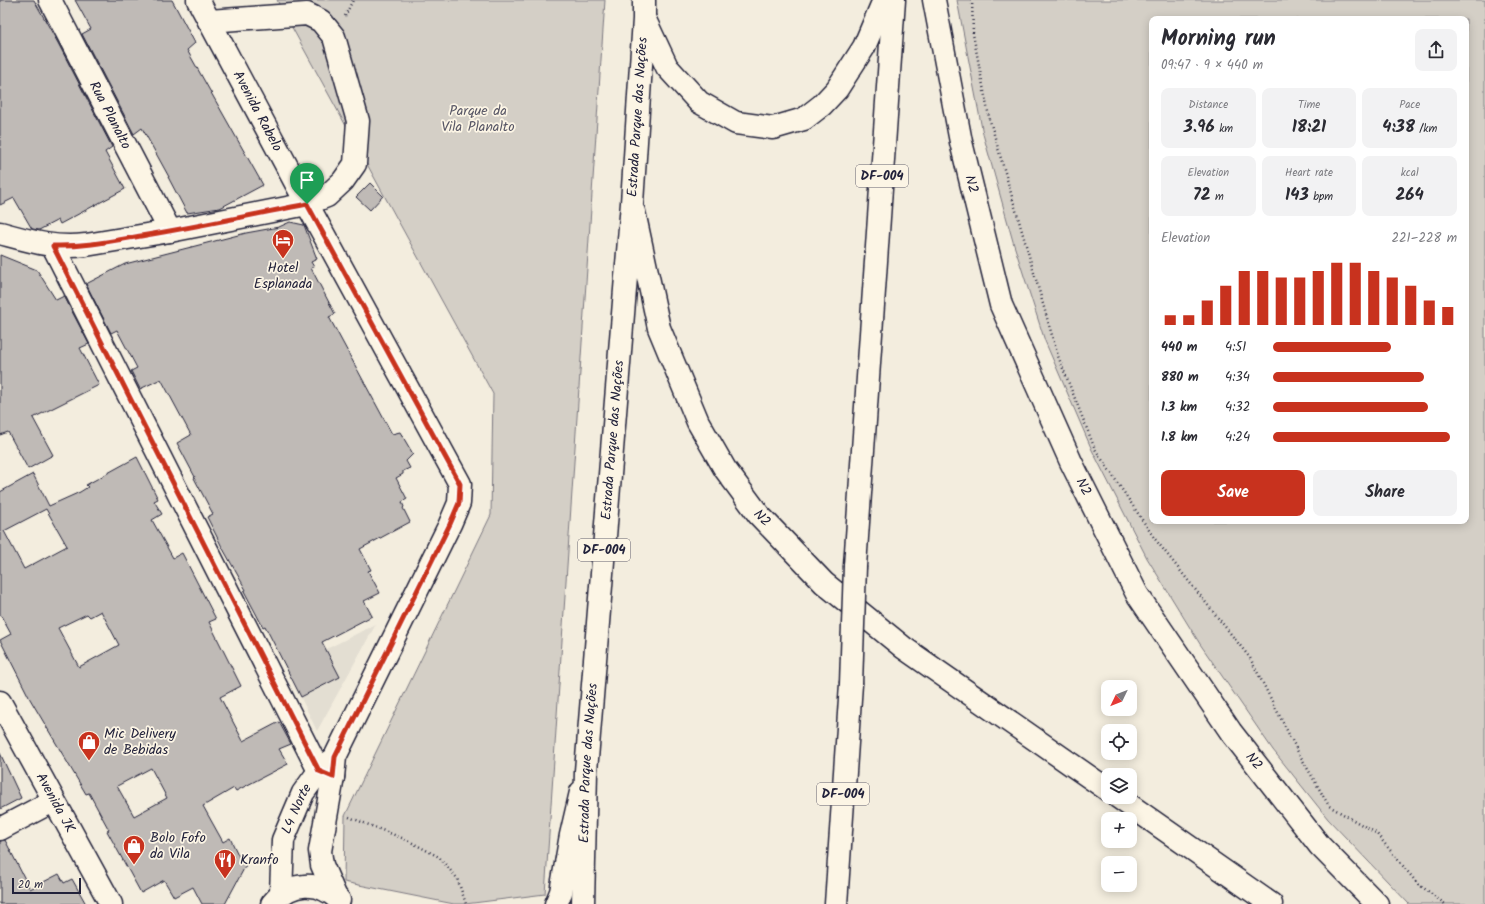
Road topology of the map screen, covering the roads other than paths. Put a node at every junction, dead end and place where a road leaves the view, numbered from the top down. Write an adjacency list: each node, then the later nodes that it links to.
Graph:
1 (50, 0): 10 (main road, Rua Planalto)
2 (198, 0): 7 (main road, Avenida Rabelo)
3 (884, 0): 6 (main road)
4 (894, 0): 25 (main road, DF-004, bridge)
5 (934, 0): 27 (main road, N2)
6 (644, 10): 8 (main road, Estrada Parque das Nações / DF-004)
7 (209, 21): 9 (main road, Avenida Rabelo); 9 (main road)
8 (632, 203): 15 (main road, Estrada Parque das Nações / DF-004); 16 (main road, N2)
9 (307, 204): 10 (main road); 14 (main road, Avenida Rabelo)
10 (170, 231): 12 (main road)
11 (0, 233): 12 (main road)
12 (53, 246): 14 (main road)
13 (0, 702): 17 (main road, Avenida JK)
14 (329, 768): 20 (main road, L4 Norte); 21 (main road, L4 Norte)
15 (586, 771): 23 (main road); 24 (main road, Estrada Parque das Nações / DF-004)
16 (1101, 785)
17 (54, 801): 19 (main road); 22 (main road, Avenida JK)
18 (1128, 804): 26 (main road)
19 (0, 828)
20 (276, 899): 21 (main road)
21 (339, 900)
22 (111, 904)
23 (556, 904)
24 (583, 904)
25 (836, 904)
26 (1272, 904)
27 (1377, 904)

